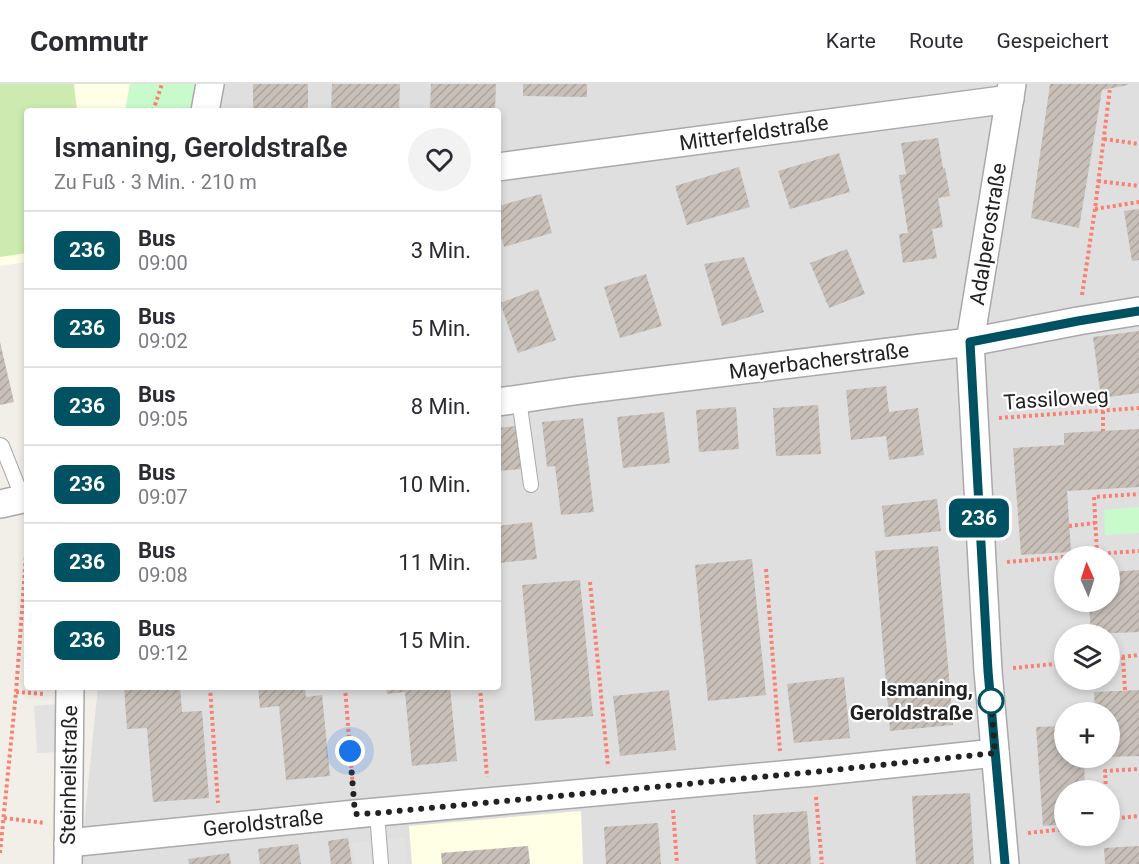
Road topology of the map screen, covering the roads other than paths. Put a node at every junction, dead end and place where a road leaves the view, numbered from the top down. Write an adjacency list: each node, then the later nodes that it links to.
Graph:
1 (210, 84): 3 (street)
2 (1011, 91): 4 (street, Mitterfeldstraße); 6 (street, Adalperostraße)
3 (206, 108)
4 (501, 167)
5 (1139, 311): 6 (street, Mayerbacherstraße)
6 (970, 342): 7 (street, Mayerbacherstraße); 12 (street, Adalperostraße)
7 (509, 401): 9 (lane)
8 (0, 445): 10 (lane)
9 (531, 484)
10 (17, 500)
11 (70, 690): 14 (street, Steinheilstraße)
12 (995, 753): 13 (street, Geroldstraße); 16 (street, Adalperostraße)
13 (366, 813): 14 (street, Geroldstraße); 15 (lane)
14 (68, 844)
15 (381, 864)
16 (1005, 864)

